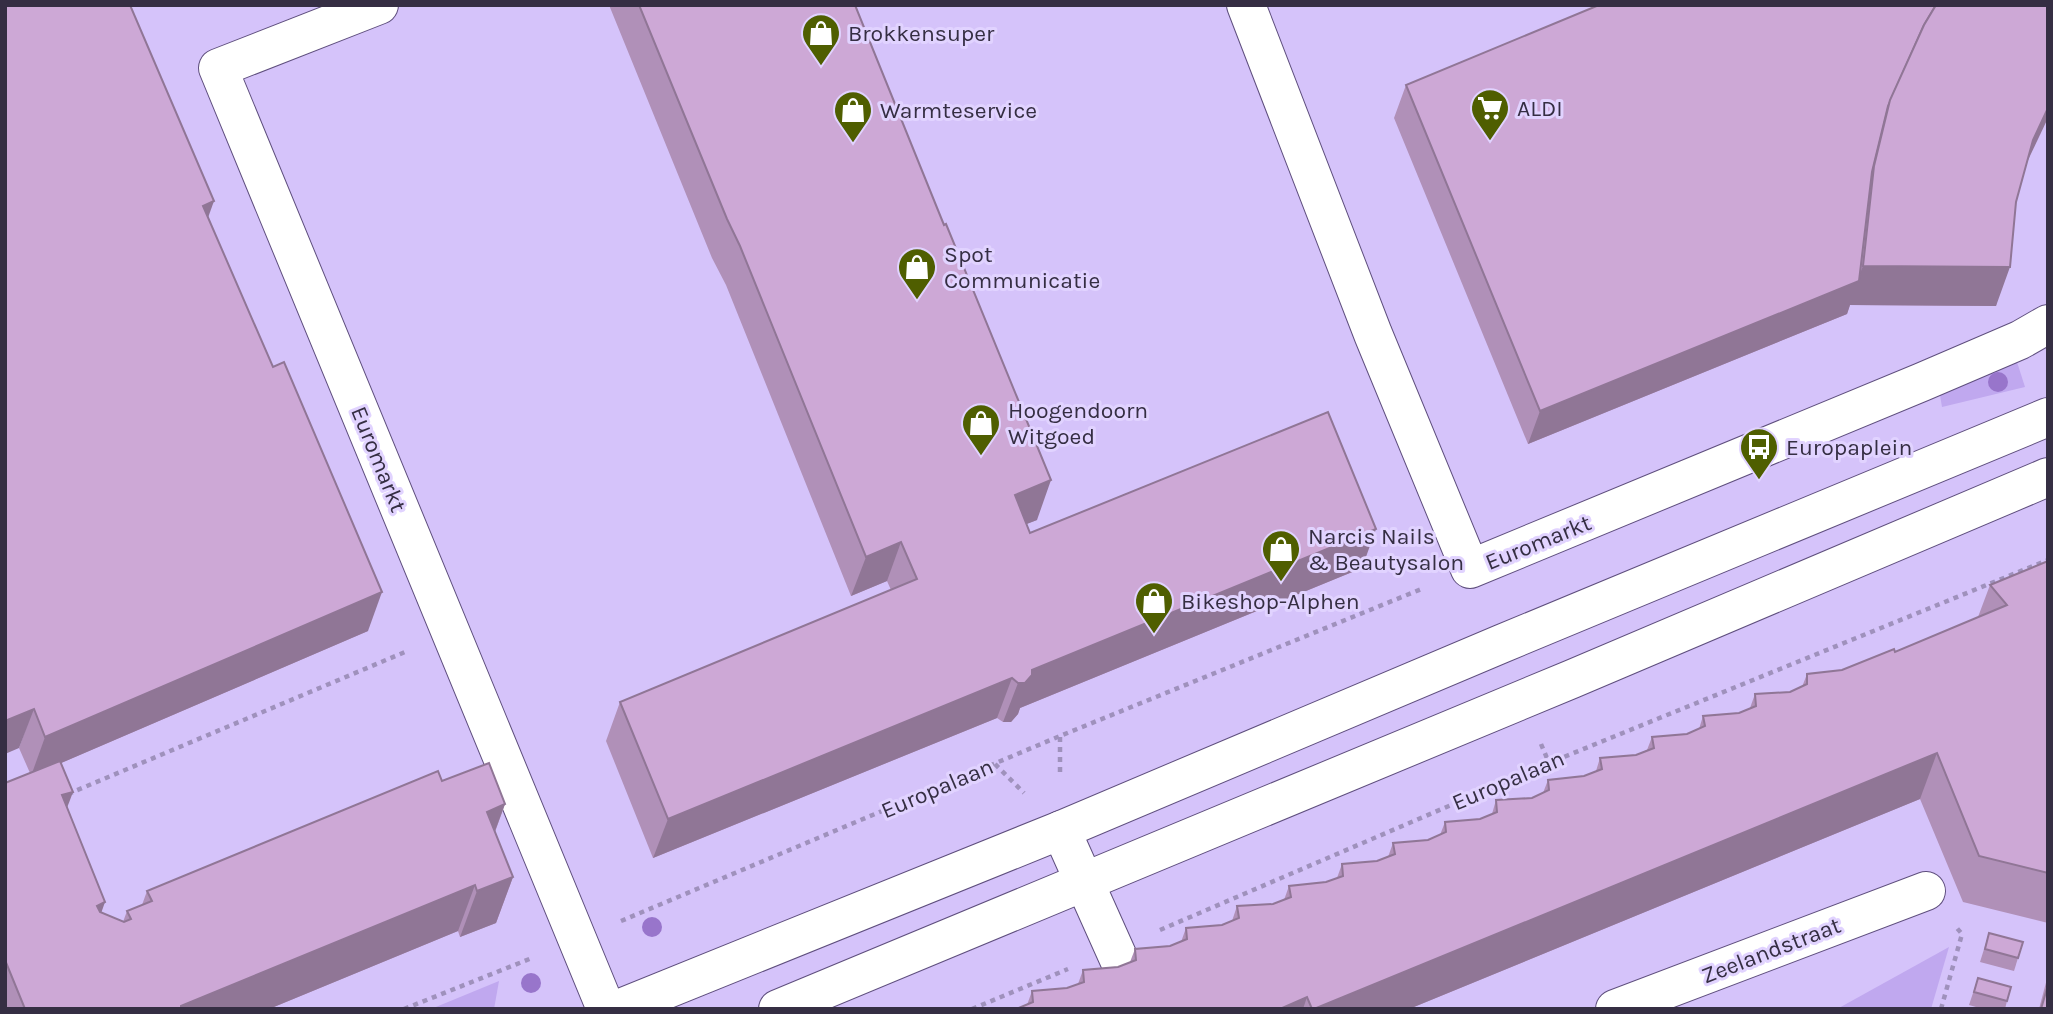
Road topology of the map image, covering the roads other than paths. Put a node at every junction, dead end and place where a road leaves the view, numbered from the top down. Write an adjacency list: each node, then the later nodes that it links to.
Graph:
1 (379, 5): 10 (street, Euromarkt)
2 (1246, 5): 3 (street, Euromarkt)
3 (2048, 324)
4 (2048, 417): 6 (street)
5 (2048, 477): 7 (street)
6 (1061, 830): 7 (street); 11 (street)
7 (1084, 881): 9 (street); 12 (street)
8 (1926, 891): 13 (street, Zeelandstraat)
9 (1133, 993)
10 (606, 1009)
11 (618, 1009)
12 (778, 1009)
13 (1615, 1009)

